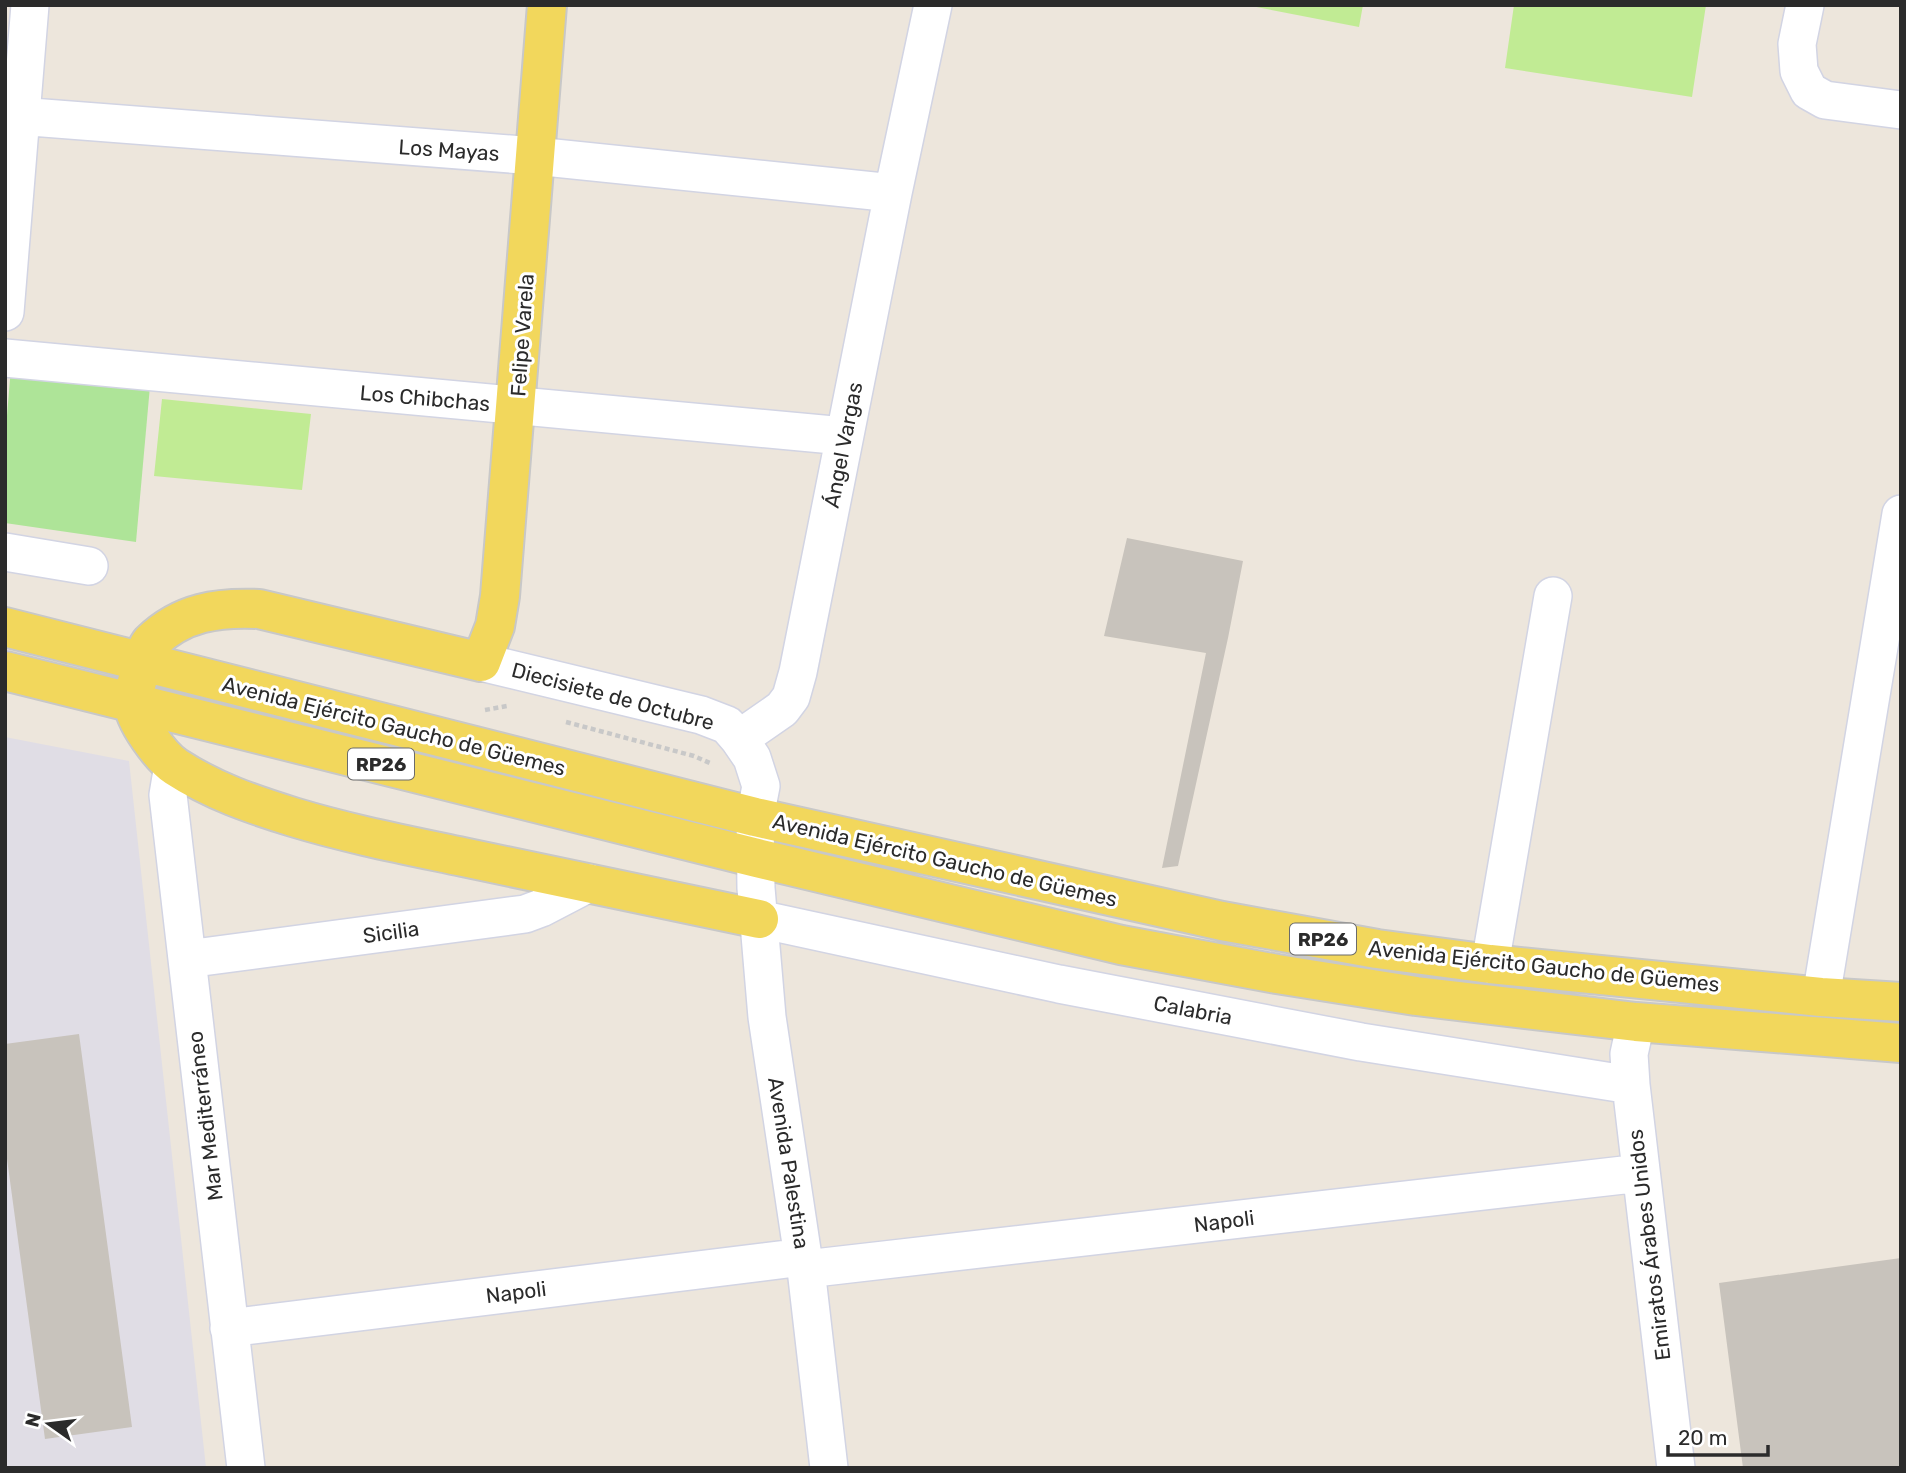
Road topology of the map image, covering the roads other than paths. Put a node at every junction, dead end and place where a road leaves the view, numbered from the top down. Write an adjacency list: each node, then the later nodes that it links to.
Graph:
1 (30, 5): 6 (street)
2 (547, 5): 7 (main road, Felipe Varela)
3 (933, 5): 8 (street, Ángel Vargas)
4 (1805, 5): 5 (street)
5 (1901, 110)
6 (14, 116): 7 (street, Los Mayas); 9 (street)
7 (535, 156): 8 (street, Los Mayas); 11 (main road, Felipe Varela)
8 (893, 193): 12 (street, Ángel Vargas)
9 (5, 312)
10 (5, 358): 11 (street, Los Chibchas)
11 (516, 407): 12 (street, Los Chibchas); 18 (main road, Felipe Varela)
12 (844, 436): 22 (street, Ángel Vargas)
13 (1901, 514): 30 (street)
14 (5, 552): 15 (street)
15 (89, 566)
16 (1553, 596): 29 (street)
17 (5, 627): 19 (main road, Avenida Ejército Gaucho de Güemes / RP26)
18 (481, 662): 19 (main road); 22 (street, Diecisiete de Octubre)
19 (141, 663): 21 (main road); 24 (main road, Avenida Ejército Gaucho de Güemes / RP26)
20 (5, 671): 21 (main road, Avenida Ejército Gaucho de Güemes / RP26)
21 (133, 703): 23 (main road); 25 (main road, Avenida Ejército Gaucho de Güemes / RP26)
22 (739, 739): 24 (street)
23 (173, 765): 26 (main road); 28 (street, Mar Mediterráneo)
24 (758, 802): 25 (street); 29 (main road, Avenida Ejército Gaucho de Güemes / RP26)
25 (757, 858): 27 (street, Avenida Palestina); 32 (main road, Avenida Ejército Gaucho de Güemes / RP26)
26 (589, 883): 27 (main road); 28 (street, Sicilia)
27 (759, 919): 34 (street, Calabria); 36 (street, Avenida Palestina)
28 (187, 960): 37 (street, Mar Mediterráneo)
29 (1490, 964): 30 (main road, Avenida Ejército Gaucho de Güemes / RP26)
30 (1821, 997): 31 (main road, Avenida Ejército Gaucho de Güemes / RP26)
31 (1901, 1002)
32 (1636, 1022): 33 (main road, Avenida Ejército Gaucho de Güemes / RP26); 34 (street, Emiratos Árabes Unidos)
33 (1901, 1043)
34 (1631, 1085): 35 (street, Emiratos Árabes Unidos)
35 (1641, 1173): 36 (street, Napoli); 40 (street, Emiratos Árabes Unidos)
36 (805, 1263): 37 (street, Napoli); 39 (street, Avenida Palestina)
37 (229, 1328): 38 (street, Mar Mediterráneo)
38 (246, 1468)
39 (829, 1468)
40 (1675, 1468)

